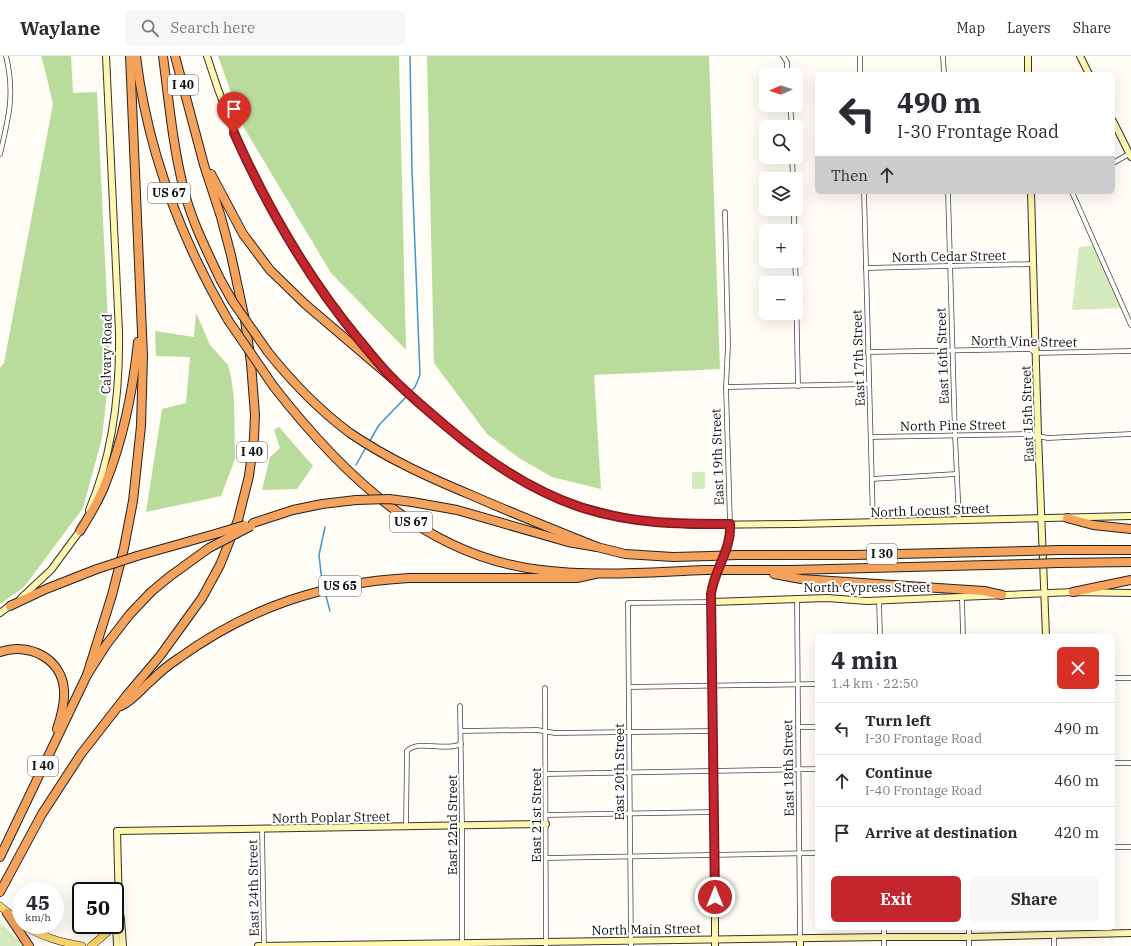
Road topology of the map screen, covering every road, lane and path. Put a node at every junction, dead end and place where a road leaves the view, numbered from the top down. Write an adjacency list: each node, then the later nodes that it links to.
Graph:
1 (6, 56): 19 (street)
2 (106, 56): 56 (main road, Calvary Road)
3 (130, 56): 31 (highway, I 40)
4 (136, 56): 61 (highway, US 67, bridge)
5 (163, 56): 57 (highway, US 67, bridge)
6 (175, 56): 22 (highway, I 40)
7 (206, 56): 38 (main road, North Locust Street)
8 (783, 56): 13 (street)
9 (860, 56): 14 (street)
10 (943, 56): 15 (street)
11 (1028, 56): 16 (main road)
12 (1080, 56): 17 (main road)
13 (787, 68)
14 (860, 72)
15 (944, 72)
16 (1028, 72)
17 (1088, 72)
18 (1115, 125): 20 (main road)
19 (0, 154)
20 (1130, 156): 21 (street)
21 (1115, 162)
22 (204, 165): 38 (highway); 87 (highway, I 40)
23 (864, 194): 30 (street, East 17th Street)
24 (948, 194): 29 (street, East 16th Street)
25 (1031, 194): 28 (main road, East 15th Street)
26 (1073, 194): 33 (street)
27 (725, 212): 41 (street, East 19th Street)
28 (1033, 264): 29 (street, North Cedar Street); 37 (main road, East 15th Street)
29 (950, 266): 30 (street, North Cedar Street); 34 (street, East 16th Street)
30 (866, 268): 36 (street, East 17th Street)
31 (141, 309): 56 (highway); 78 (highway, I 40)
32 (797, 320): 40 (street)
33 (1131, 325)
34 (952, 351): 36 (street, North Vine Street); 37 (street, North Vine Street); 43 (street, East 16th Street)
35 (1131, 351): 37 (street, North Vine Street)
36 (868, 352): 39 (street, East 17th Street)
37 (1036, 353): 44 (main road, East 15th Street)
38 (393, 379): 53 (main road, North Locust Street)
39 (869, 384): 40 (street); 45 (street, East 17th Street)
40 (798, 386): 41 (street)
41 (726, 387): 53 (street, East 19th Street)
42 (1131, 434): 44 (street, North Pine Street)
43 (955, 435): 44 (street, North Pine Street); 45 (street, North Pine Street); 46 (street, East 16th Street)
44 (1038, 436): 51 (main road, East 15th Street)
45 (871, 437): 47 (street, East 17th Street)
46 (956, 474): 47 (street); 50 (street, East 16th Street)
47 (872, 479): 52 (street, East 17th Street)
48 (1131, 516): 49 (main road, North Locust Street)
49 (1067, 518): 51 (main road, North Locust Street); 55 (highway)
50 (959, 519): 51 (main road, North Locust Street); 52 (main road, North Locust Street)
51 (1042, 519): 64 (main road, East 15th Street)
52 (873, 523): 53 (main road, North Locust Street)
53 (730, 524): 70 (main road, East 19th Street)
54 (252, 525): 57 (highway, bridge); 72 (highway, bridge); 78 (highway, bridge)
55 (1131, 529)
56 (80, 531): 72 (main road, Calvary Road)
57 (597, 547): 58 (highway, I 30, bridge)
58 (1131, 550)
59 (1131, 562): 60 (highway, I 30, bridge)
60 (752, 570): 61 (highway, I 30, bridge); 66 (highway)
61 (595, 574): 87 (highway, US 65)
62 (1131, 580): 63 (highway)
63 (1073, 592): 64 (main road, North Cypress Street); 65 (main road, North Cypress Street)
64 (1045, 593): 66 (main road, North Cypress Street); 76 (main road, East 15th Street)
65 (1131, 593)
66 (1002, 594): 67 (main road, North Cypress Street)
67 (962, 597): 69 (main road, North Cypress Street); 75 (street)
68 (797, 598): 69 (main road, North Cypress Street); 70 (main road, North Cypress Street); 81 (street, East 18th Street)
69 (879, 600): 74 (street)
70 (711, 602): 71 (street, North Cypress Street); 83 (main road, East 19th Street)
71 (628, 604): 84 (street, East 20th Street)
72 (10, 606): 73 (main road, Calvary Road)
73 (0, 613)
74 (880, 634)
75 (963, 634)
76 (1046, 634)
77 (0, 652): 95 (highway)
78 (87, 675): 95 (highway, I 40)
79 (1115, 678): 80 (street)
80 (1131, 678)
81 (798, 684): 82 (street); 83 (street); 88 (street, East 18th Street)
82 (815, 684)
83 (713, 686): 84 (street); 91 (main road, East 19th Street)
84 (629, 687): 93 (street, East 20th Street)
85 (545, 688): 92 (street, East 21st Street)
86 (460, 706): 90 (street, East 22nd Street)
87 (118, 708): 119 (highway, I 40)
88 (798, 727): 89 (street); 98 (street, East 18th Street)
89 (815, 727)
90 (461, 731): 92 (street); 94 (street, East 22nd Street)
91 (713, 731): 93 (street); 100 (main road, East 19th Street)
92 (546, 732): 93 (street); 102 (street, East 21st Street)
93 (629, 732): 101 (street, East 20th Street)
94 (461, 744): 107 (street, East 22nd Street); 108 (street)
95 (51, 748): 115 (highway, I 40)
96 (1115, 763): 97 (street)
97 (1131, 763)
98 (798, 769): 99 (street); 100 (street); 113 (street, East 18th Street)
99 (815, 769)
100 (714, 771): 101 (street); 103 (main road, East 19th Street)
101 (629, 772): 102 (street); 104 (street, East 20th Street)
102 (546, 774): 105 (street, East 21st Street)
103 (714, 812): 104 (street); 114 (main road, East 19th Street)
104 (630, 814): 105 (street); 116 (street, East 20th Street)
105 (546, 815): 106 (street, East 21st Street)
106 (546, 824): 107 (main road, North Poplar Street); 117 (street, East 21st Street)
107 (462, 825): 108 (main road, North Poplar Street); 134 (street, East 22nd Street)
108 (406, 826): 109 (main road, North Poplar Street)
109 (262, 829): 118 (main road, North Poplar Street); 145 (street, East 24th Street)
110 (1131, 847): 111 (street)
111 (1115, 848)
112 (815, 853): 113 (street)
113 (799, 854): 114 (street); 133 (street, East 18th Street)
114 (715, 855): 116 (street); 135 (main road, East 19th Street)
115 (0, 857)
116 (630, 857): 117 (street); 137 (street, East 20th Street)
117 (546, 858): 136 (street, East 21st Street)
118 (117, 882)
119 (0, 892)
120 (0, 906): 121 (main road)
121 (7, 913): 122 (main road); 139 (highway)
122 (12, 917)
123 (884, 930): 131 (street)
124 (969, 930): 132 (street)
125 (1054, 931): 126 (main road, North Main Street); 132 (main road, North Main Street); 149 (street)
126 (1131, 933)
127 (41, 934): 140 (main road)
128 (106, 934): 141 (main road)
129 (117, 934): 142 (main road)
130 (122, 934): 143 (main road)
131 (884, 937): 132 (main road, North Main Street); 133 (main road, North Main Street); 147 (street)
132 (969, 937): 148 (street)
133 (800, 938): 135 (main road, North Main Street); 146 (main road)
134 (462, 943): 136 (main road, North Main Street); 138 (main road, North Main Street)
135 (715, 943): 137 (main road, North Main Street)
136 (546, 944): 137 (main road, North Main Street)
137 (631, 944)
138 (435, 945): 145 (main road, North Main Street)
139 (30, 946)
140 (77, 946)
141 (90, 946)
142 (117, 946)
143 (123, 946)
144 (258, 946): 145 (main road, North Main Street)
145 (264, 946)
146 (800, 946)
147 (884, 946)
148 (969, 946)
149 (1054, 946)

